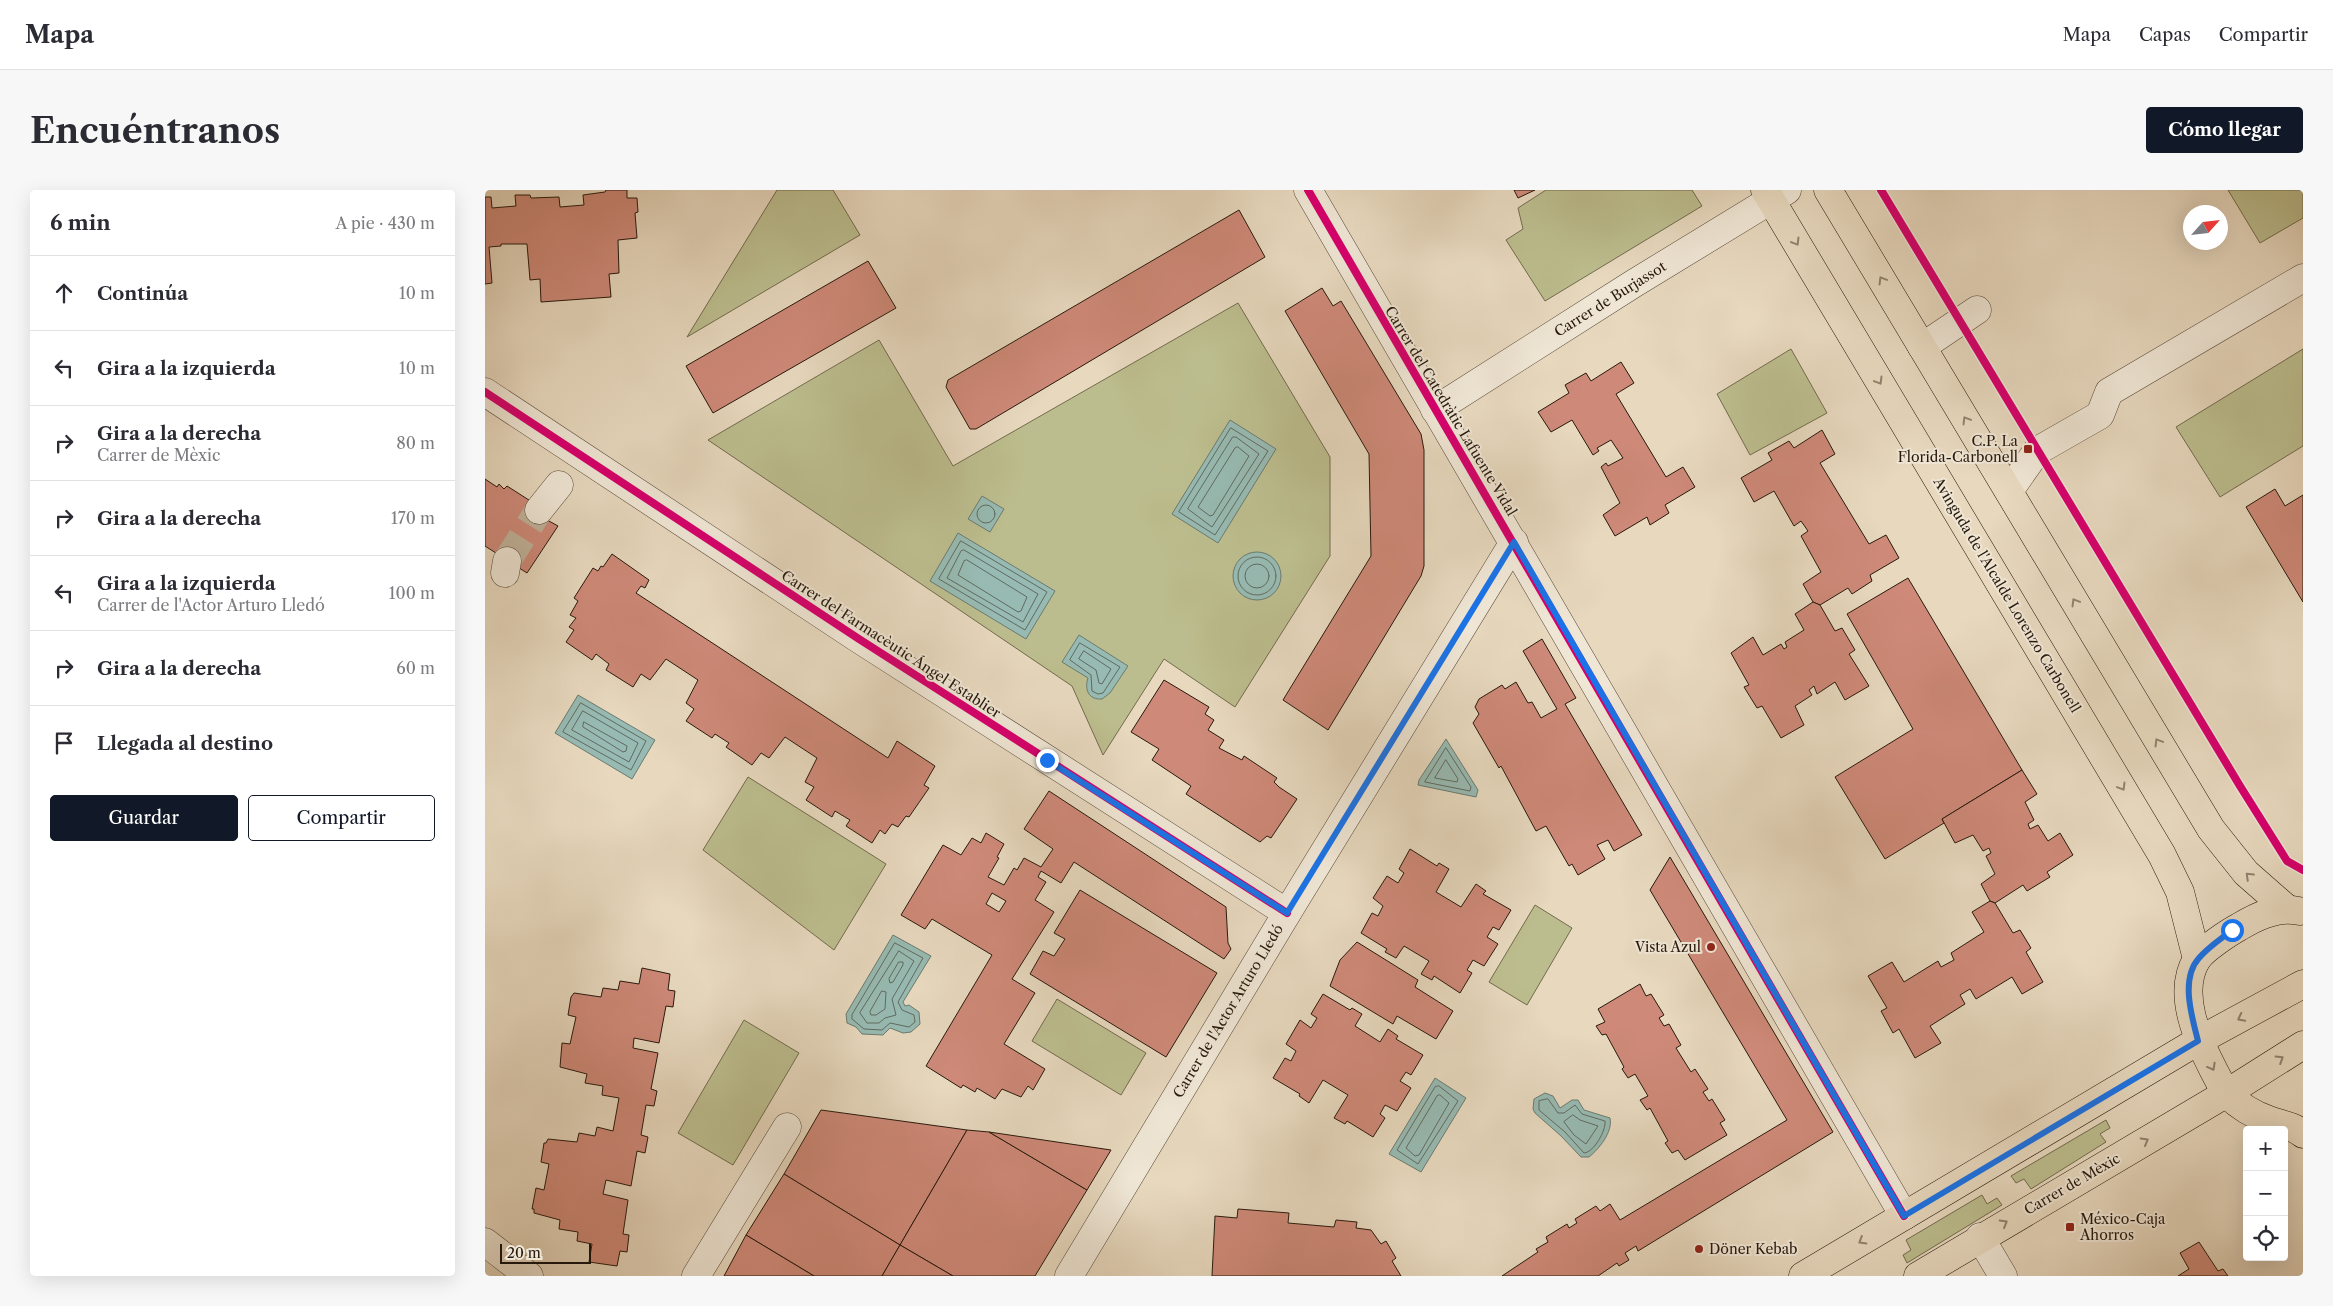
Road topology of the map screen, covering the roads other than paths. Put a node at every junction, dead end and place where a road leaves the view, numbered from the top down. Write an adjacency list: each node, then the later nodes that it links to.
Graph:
1 (1308, 190): 8 (street, Carrer del Catedràtic Lafuente Vidal)
2 (1828, 190): 6 (main road, one-way to 2)
3 (1774, 193): 8 (street, Carrer de Burjassot); 15 (main road, Avinguda de l'Alcalde Lorenzo Carbonell, one-way to 15)
4 (2303, 278): 10 (street)
5 (1977, 310): 6 (street)
6 (1922, 347): 10 (main road, one-way to 6)
7 (485, 392): 14 (street, Carrer del Farmacèutic Ángel Establier)
8 (1435, 410): 12 (street, Carrer del Catedràtic Lafuente Vidal)
9 (559, 486): 11 (street)
10 (2009, 491): 13 (main road, one-way to 10)
11 (539, 510)
12 (1514, 542): 14 (street, Carrer de l'Actor Arturo Lledó); 22 (street, Carrer del Catedràtic Lafuente Vidal)
13 (2294, 910): 15 (main road)
14 (1287, 913): 27 (street, Carrer de l'Actor Arturo Lledó)
15 (2197, 959): 17 (main road, Avinguda de l'Alcalde Lorenzo Carbonell)
16 (2303, 984): 17 (main road, one-way to 17)
17 (2198, 1041): 19 (main road, Avinguda de l'Alcalde Lorenzo Carbonell, one-way to 19); 22 (main road)
18 (2303, 1045): 19 (main road, one-way to 18)
19 (2227, 1093): 21 (main road, Avinguda de l'Alcalde Lorenzo Carbonell); 23 (main road, Carrer de Mèxic, one-way to 19)
20 (787, 1127): 26 (street)
21 (2300, 1129)
22 (1904, 1216): 28 (main road, one-way to 28)
23 (1980, 1238): 29 (main road, Carrer de Mèxic); 30 (street)
24 (485, 1242): 25 (street)
25 (529, 1276)
26 (696, 1276)
27 (1069, 1276)
28 (1803, 1276)
29 (1918, 1276)
30 (2003, 1276)

